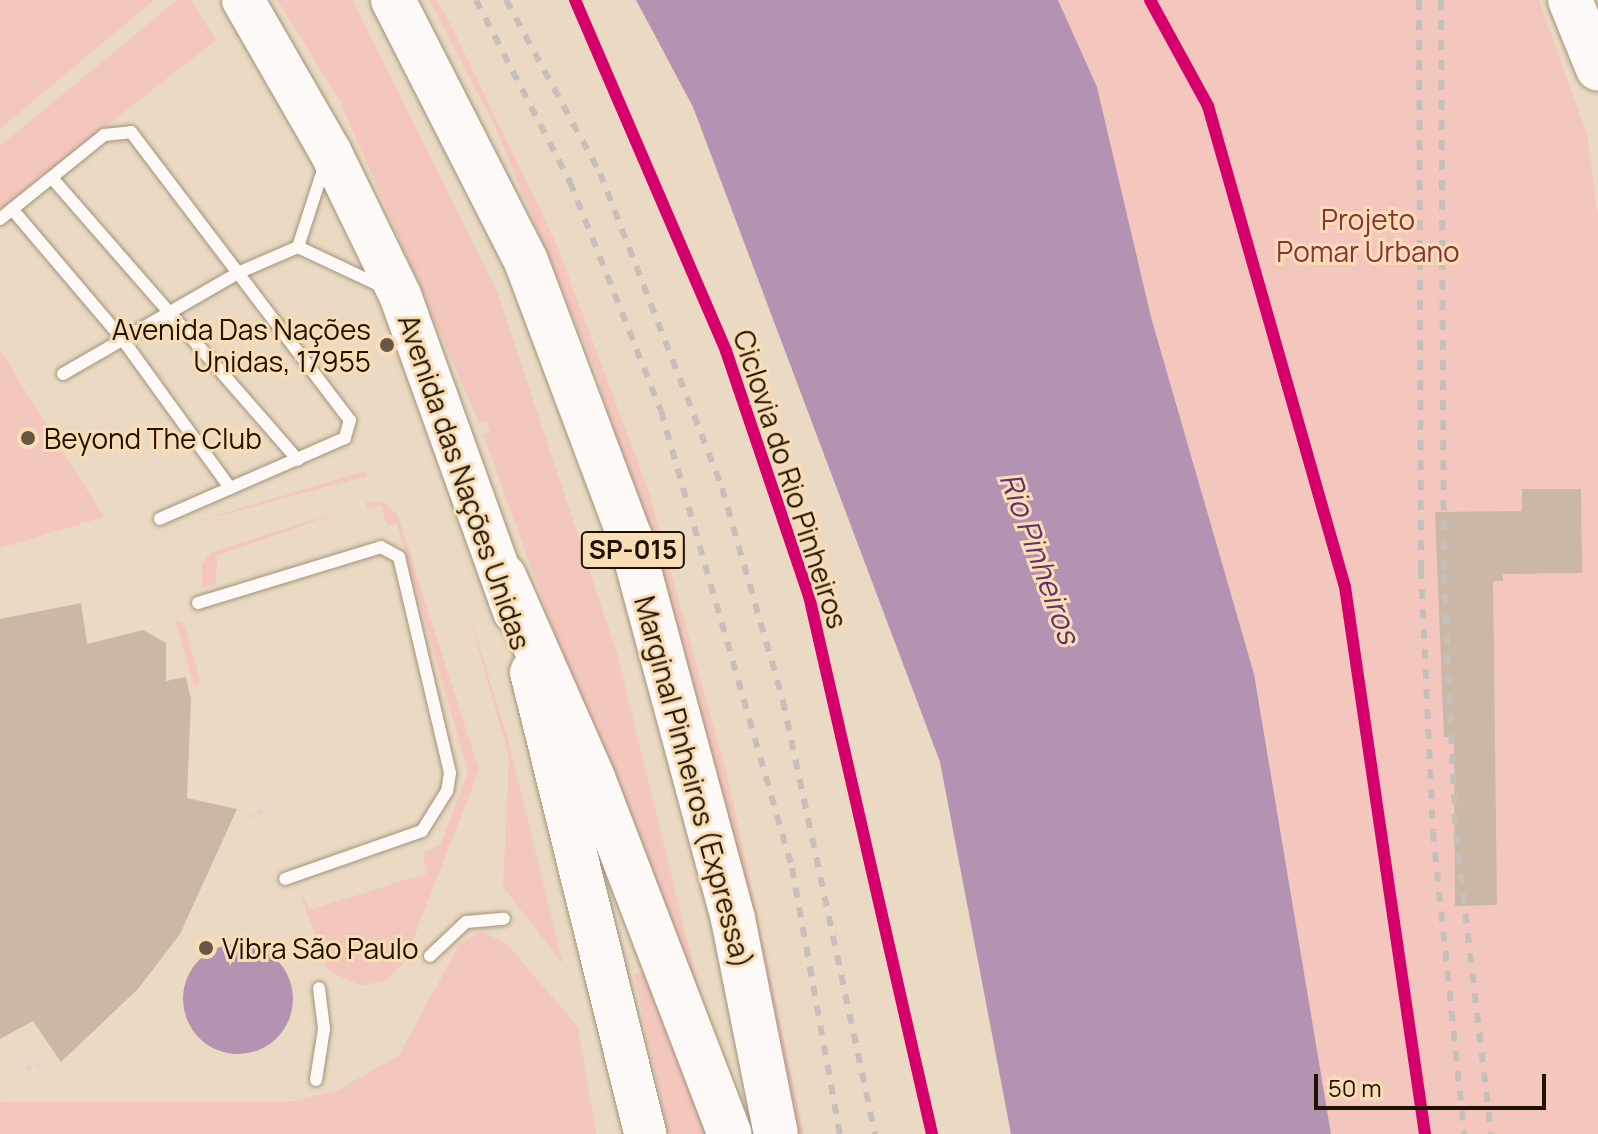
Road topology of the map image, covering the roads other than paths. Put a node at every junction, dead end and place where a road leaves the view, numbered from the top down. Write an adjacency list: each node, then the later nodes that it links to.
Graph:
1 (243, 0): 5 (highway, Avenida das Nações Unidas)
2 (393, 0): 27 (highway, Marginal Pinheiros (Expressa) / SP-015)
3 (1570, 0): 4 (highway)
4 (1598, 69)
5 (330, 151): 9 (lane); 11 (highway, Avenida das Nações Unidas)
6 (52, 178): 7 (lane); 10 (lane); 12 (lane)
7 (12, 209): 8 (lane); 13 (lane)
8 (0, 219)
9 (298, 247): 10 (lane); 11 (lane)
10 (240, 272): 12 (lane); 15 (lane)
11 (400, 295): 18 (highway, Avenida das Nações Unidas)
12 (168, 312): 13 (lane); 15 (lane)
13 (123, 340): 14 (lane); 16 (lane)
14 (63, 374)
15 (298, 460): 16 (lane)
16 (230, 488): 17 (lane)
17 (160, 519)
18 (504, 576): 25 (highway, Avenida das Nações Unidas); 26 (highway)
19 (198, 603): 20 (lane)
20 (285, 879)
21 (504, 919): 22 (lane)
22 (430, 956)
23 (319, 988): 24 (lane)
24 (316, 1080)
25 (645, 1134)
26 (730, 1134)
27 (776, 1134)

